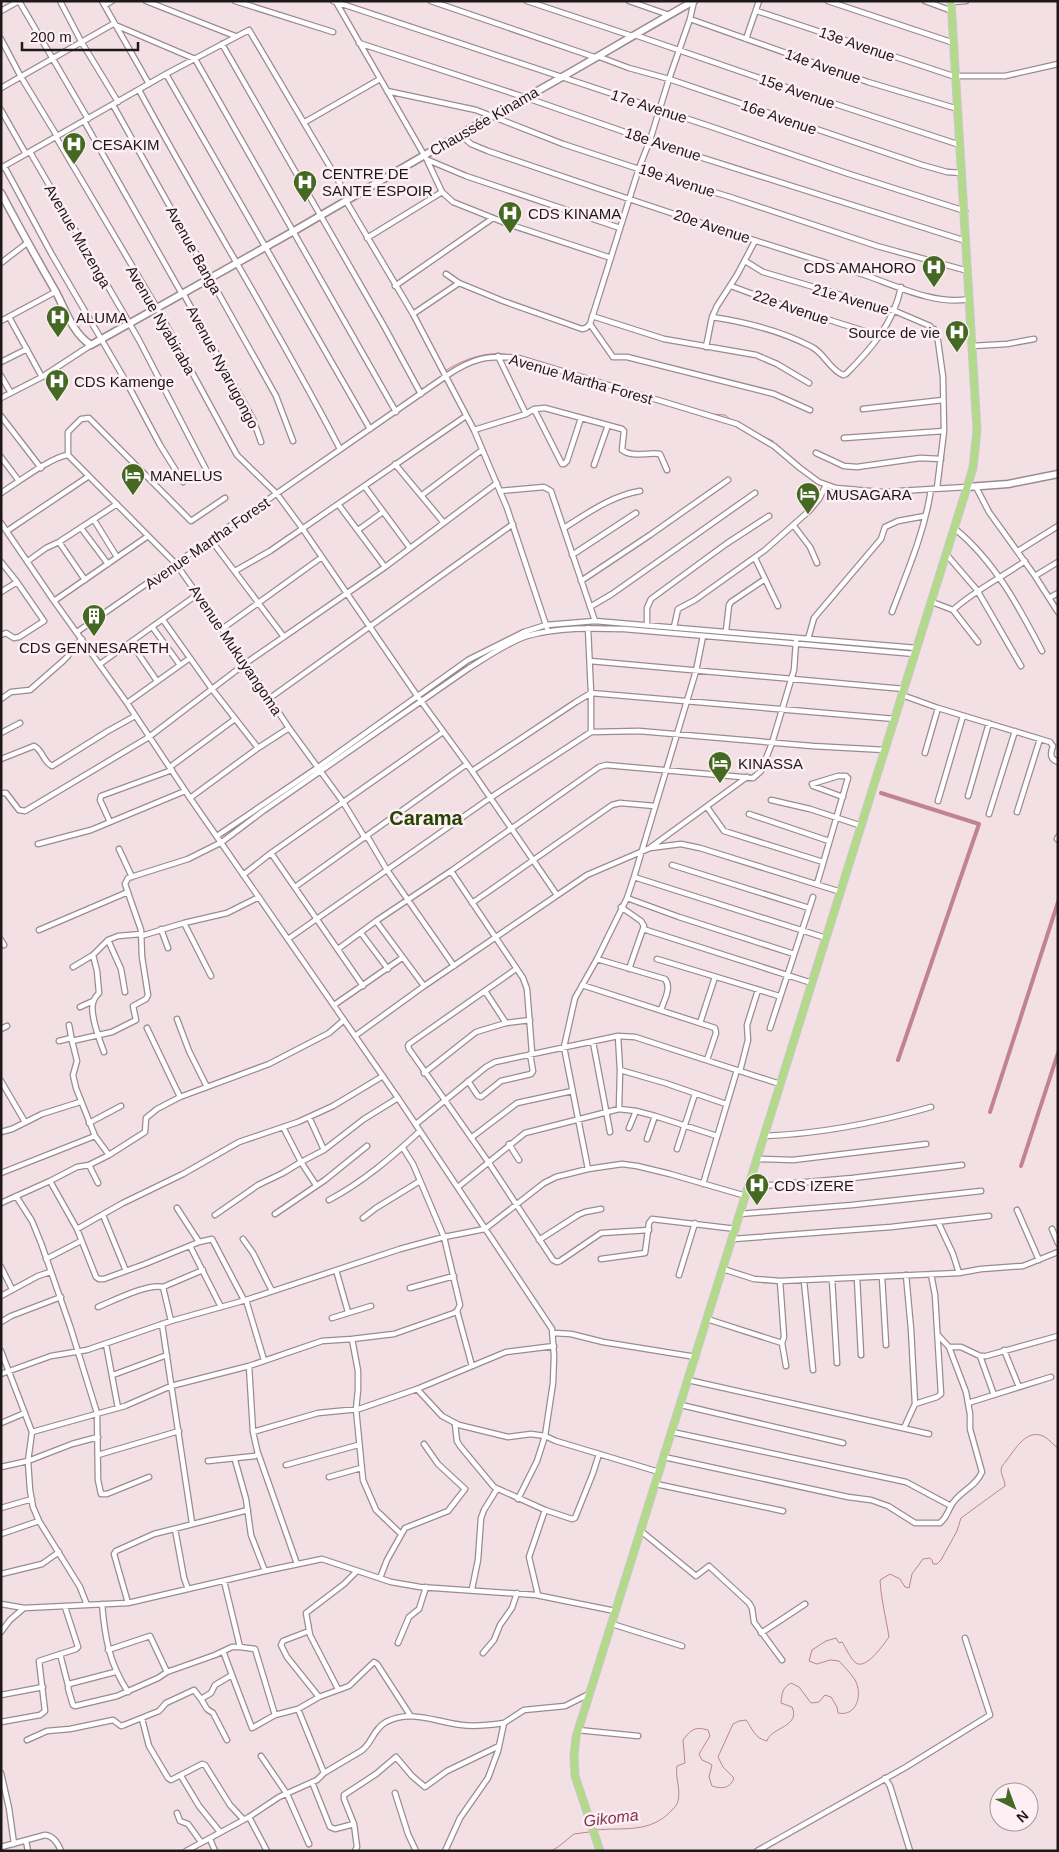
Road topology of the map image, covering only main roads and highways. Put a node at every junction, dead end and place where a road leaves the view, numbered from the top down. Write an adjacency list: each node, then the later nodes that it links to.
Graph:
1 (951, 5): 2 (main road)
2 (600, 1851)

